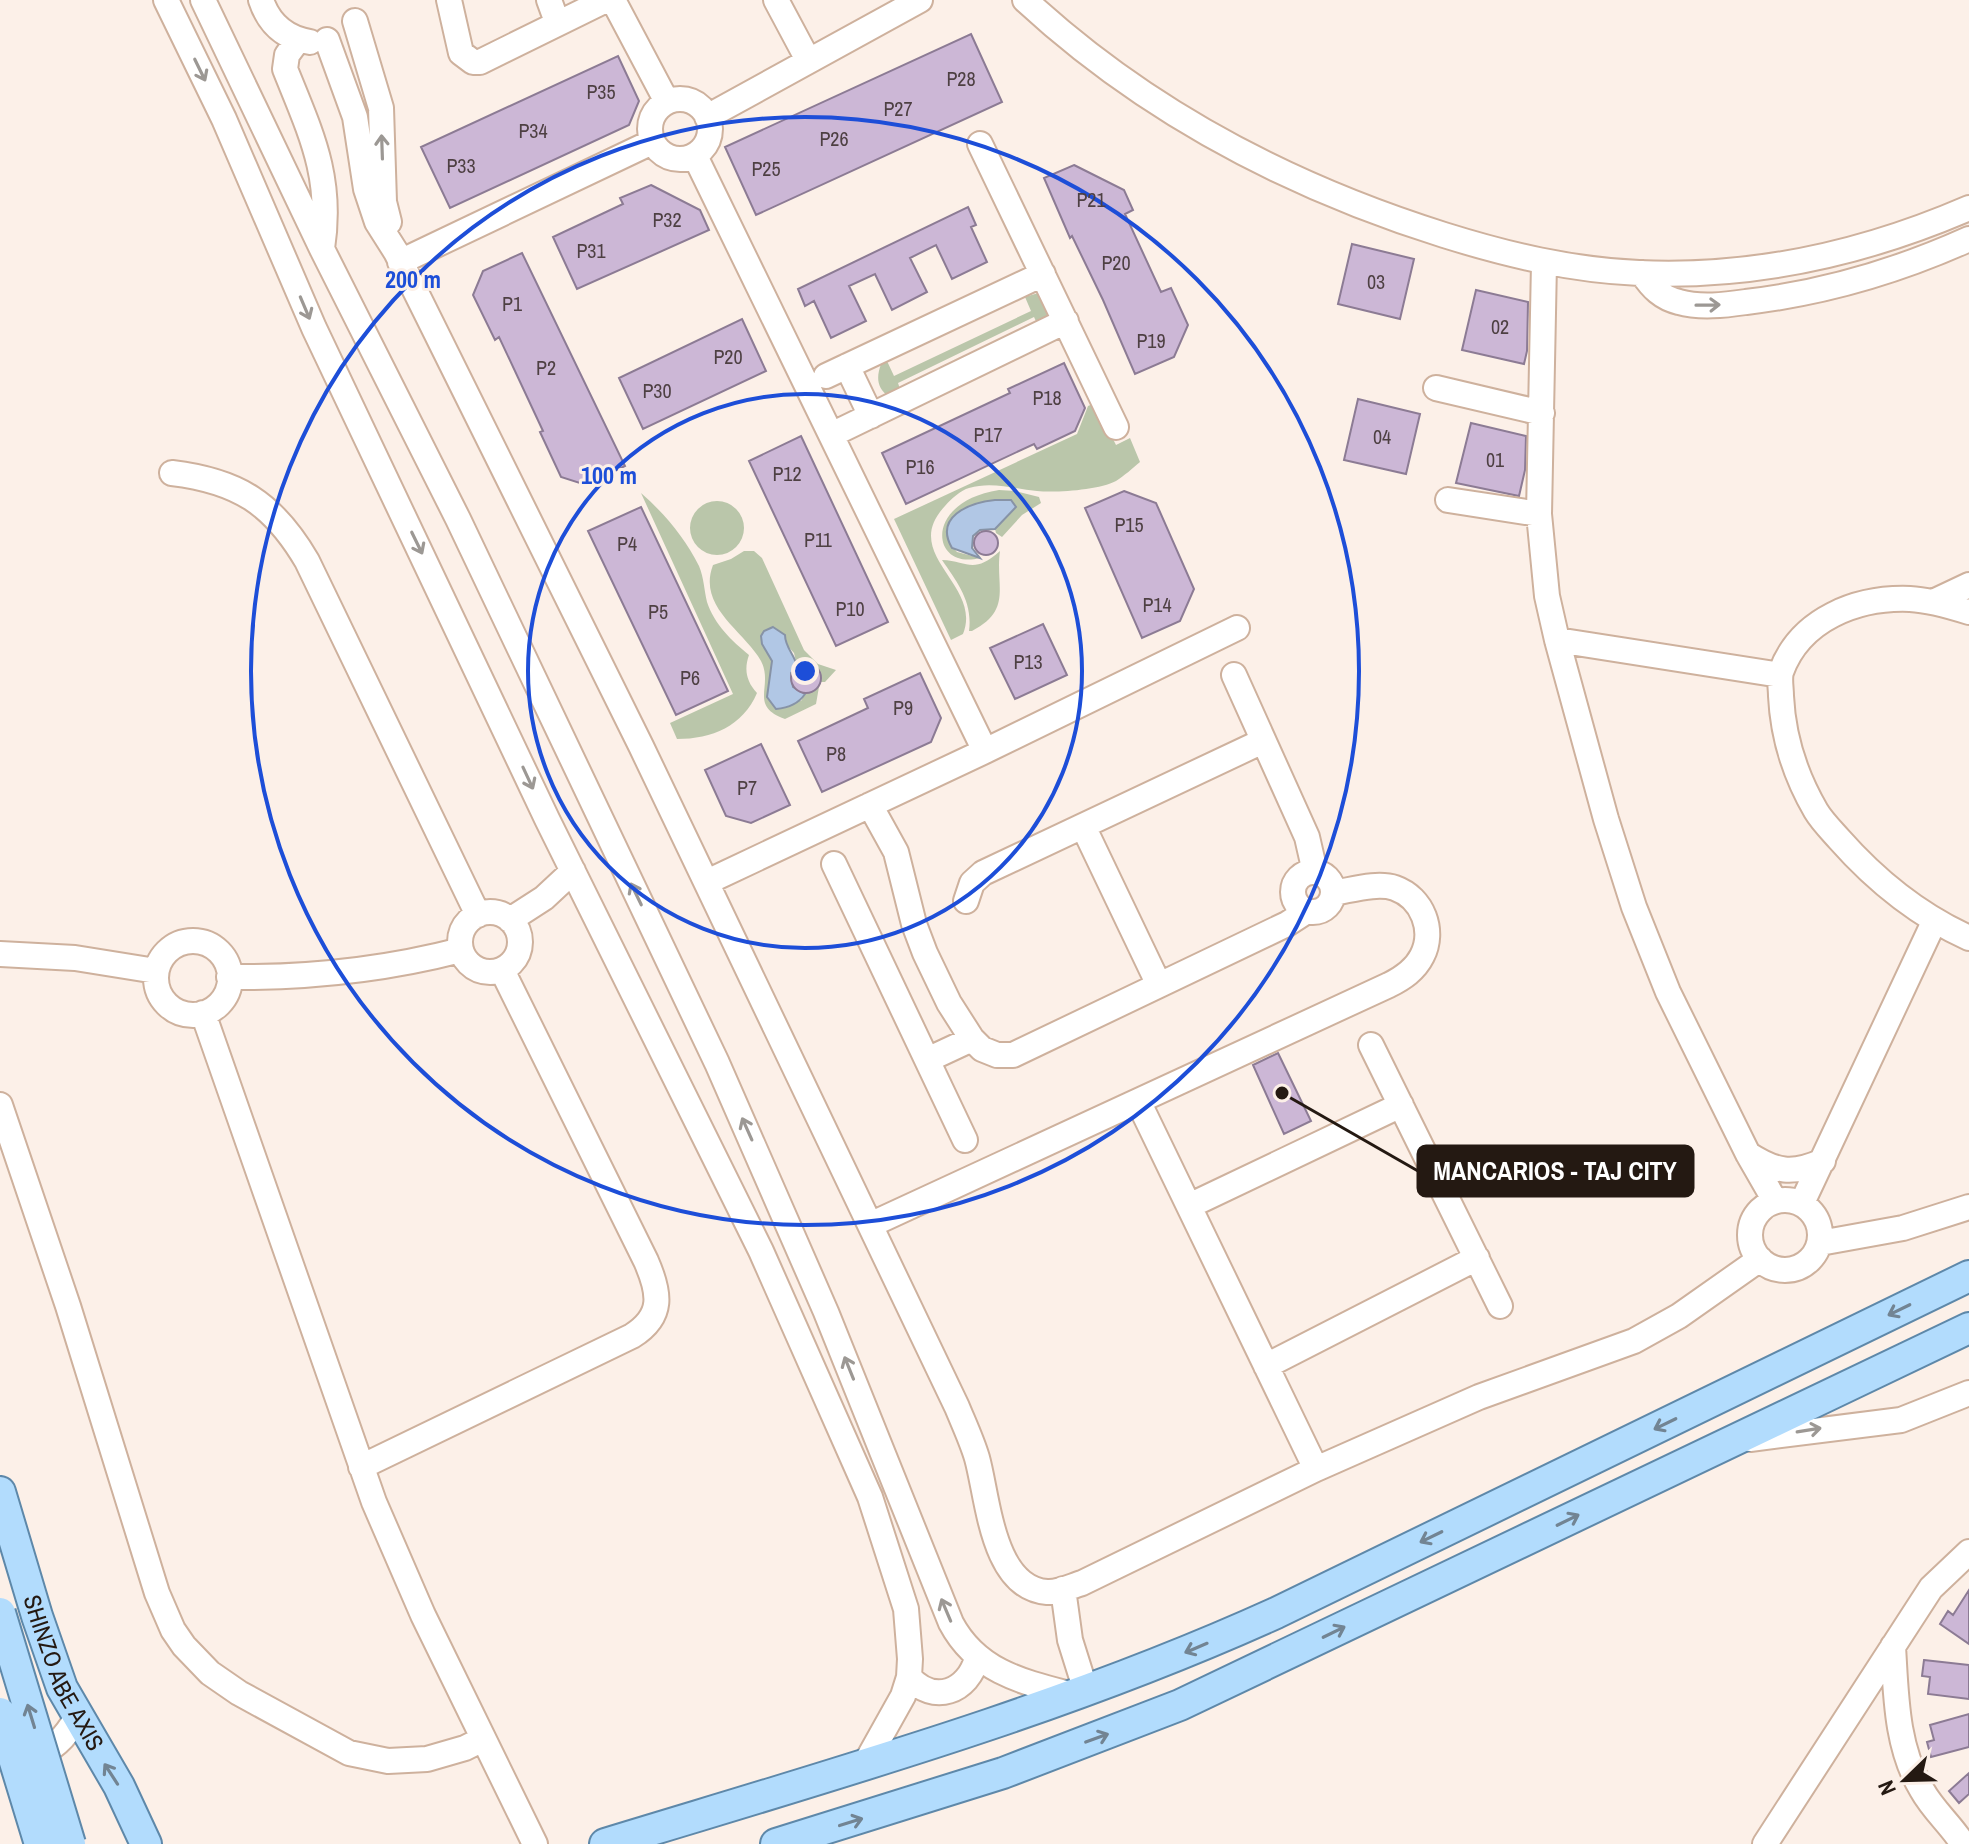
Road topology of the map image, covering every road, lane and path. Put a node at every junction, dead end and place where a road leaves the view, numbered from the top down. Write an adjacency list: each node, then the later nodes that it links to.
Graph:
1 (166, 0): 48 (street, one-way to 48)
2 (203, 0): 22 (street)
3 (261, 0): 12 (street)
4 (449, 0): 11 (street)
5 (606, 0): 11 (street)
6 (613, 0): 15 (street)
7 (776, 0): 14 (street)
8 (920, 0): 14 (street)
9 (1025, 0): 24 (street)
10 (359, 10): 13 (street); 23 (street, one-way to 10)
11 (553, 11)
12 (298, 40): 13 (street); 22 (street)
13 (327, 40): 23 (street)
14 (808, 60): 16 (street)
15 (667, 102): 16 (street); 17 (street)
16 (707, 117): 19 (street)
17 (652, 142): 19 (street); 23 (street)
18 (980, 144): 26 (street)
19 (695, 156): 32 (street)
20 (1969, 208): 25 (street)
21 (1969, 239): 25 (street, one-way to 21)
22 (322, 249): 95 (street, one-way to 22)
23 (398, 257): 50 (street)
24 (1544, 263): 25 (street); 29 (street)
25 (1642, 273)
26 (1043, 274): 27 (street); 30 (street)
27 (1066, 321): 30 (street); 31 (street)
28 (1436, 388): 29 (street)
29 (1542, 413): 35 (street)
30 (871, 416): 32 (street)
31 (1116, 427)
32 (831, 435): 44 (street)
33 (172, 473): 54 (street)
34 (1448, 500): 35 (street)
35 (1539, 514): 40 (street)
36 (1969, 585): 37 (street)
37 (1933, 602): 38 (street); 42 (street)
38 (1969, 612)
39 (1237, 628): 44 (street)
40 (1557, 640): 42 (street); 72 (street)
41 (1234, 675): 43 (street)
42 (1780, 675): 56 (street)
43 (1263, 741): 46 (street); 49 (street)
44 (985, 751): 45 (street)
45 (870, 805): 50 (street); 65 (street)
46 (1083, 826): 52 (street); 63 (street)
47 (834, 864): 67 (street)
48 (573, 871): 55 (street); 96 (street)
49 (1315, 872): 51 (street); 53 (street)
50 (707, 882): 78 (street)
51 (1333, 893): 53 (street); 68 (street)
52 (966, 901)
53 (1307, 911): 63 (street)
54 (478, 915): 55 (street); 58 (street)
55 (510, 920): 60 (street)
56 (1934, 922): 57 (street); 73 (street)
57 (1969, 938)
58 (461, 950): 60 (street); 62 (street)
59 (0, 954): 61 (street)
60 (502, 970): 88 (street)
61 (156, 971): 62 (street); 64 (street)
62 (229, 977): 64 (street)
63 (1159, 985): 65 (street)
64 (203, 1013): 88 (street)
65 (972, 1039): 67 (street)
66 (1371, 1045): 70 (street)
67 (927, 1060): 71 (street)
68 (1139, 1103): 76 (street); 78 (street)
69 (0, 1105): 100 (street)
70 (1401, 1105): 76 (street); 80 (street)
71 (965, 1140)
72 (1748, 1154): 73 (street); 74 (street)
73 (1823, 1161): 75 (street)
74 (1775, 1201): 75 (street); 81 (street)
75 (1802, 1203): 79 (street)
76 (1189, 1206): 85 (street)
77 (1969, 1207): 79 (street)
78 (870, 1225): 92 (street)
79 (1820, 1243): 81 (street)
80 (1477, 1258): 83 (street); 85 (street)
81 (1760, 1259): 89 (street)
82 (1969, 1276): 97 (main road, one-way to 97)
83 (1500, 1306)
84 (1969, 1328): 87 (main road)
85 (1266, 1366): 89 (street)
86 (1969, 1393): 87 (street, one-way to 86)
87 (1732, 1442): 108 (main road, one-way to 87)
88 (361, 1467): 100 (street)
89 (1316, 1469): 92 (street)
90 (0, 1492): 99 (main road, SHINZO ABE AXIS)
91 (1969, 1552): 94 (street)
92 (1063, 1589): 97 (street)
93 (0, 1613): 104 (main road, SHINZO ABE AXIS, one-way to 93, bridge)
94 (1893, 1646): 109 (street); 110 (street)
95 (977, 1658): 96 (street); 97 (street)
96 (909, 1677): 102 (street)
97 (1080, 1693): 102 (main road)
98 (0, 1713): 103 (main road, bridge)
99 (77, 1717): 101 (street); 105 (main road, SHINZO ABE AXIS, one-way to 99)
100 (483, 1739): 106 (street)
101 (0, 1763)
102 (865, 1764): 107 (main road)
103 (40, 1844)
104 (70, 1844)
105 (146, 1844)
106 (535, 1844)
107 (605, 1844)
108 (776, 1844)
109 (1765, 1844)
110 (1963, 1844)

